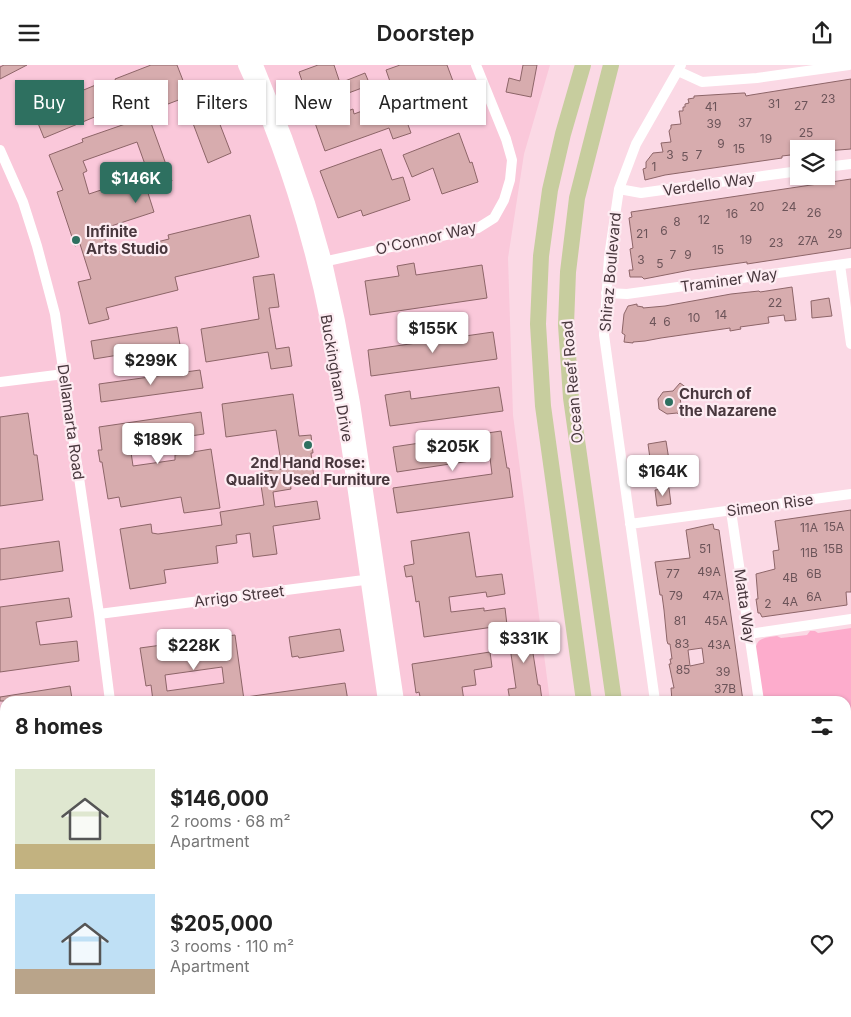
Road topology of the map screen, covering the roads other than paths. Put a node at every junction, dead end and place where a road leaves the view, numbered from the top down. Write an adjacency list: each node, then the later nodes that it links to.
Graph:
1 (244, 65): 13 (street, Buckingham Drive)
2 (256, 65): 13 (street, Buckingham Drive)
3 (476, 65): 13 (street, O'Connor Way)
4 (583, 65): 29 (main road, Ocean Reef Road)
5 (611, 65): 30 (main road, Ocean Reef Road)
6 (849, 65): 7 (street)
7 (679, 68): 12 (street, Shiraz Boulevard)
8 (0, 150): 17 (street, Dellamarta Road)
9 (851, 164): 10 (street)
10 (835, 166)
11 (790, 172): 12 (street, Verdello Way)
12 (619, 189): 15 (street, Shiraz Boulevard)
13 (320, 263): 22 (street, Buckingham Drive)
14 (846, 264): 15 (street, Traminer Way); 16 (street)
15 (606, 293): 21 (street, Shiraz Boulevard)
16 (851, 344)
17 (64, 374): 18 (street); 23 (street, Dellamarta Road)
18 (0, 383)
19 (851, 495): 20 (street, Simeon Rise)
20 (731, 511): 21 (street, Simeon Rise); 25 (street, Matta Way)
21 (630, 525): 31 (street, Shiraz Boulevard)
22 (373, 579): 23 (street, Arrigo Street); 27 (street, Buckingham Drive); 28 (street, Buckingham Drive)
23 (100, 614): 26 (street, Dellamarta Road)
24 (851, 619): 25 (street)
25 (749, 634): 32 (street, Matta Way)
26 (109, 696)
27 (385, 696)
28 (396, 696)
29 (583, 696)
30 (613, 696)
31 (654, 696)
32 (758, 696)

